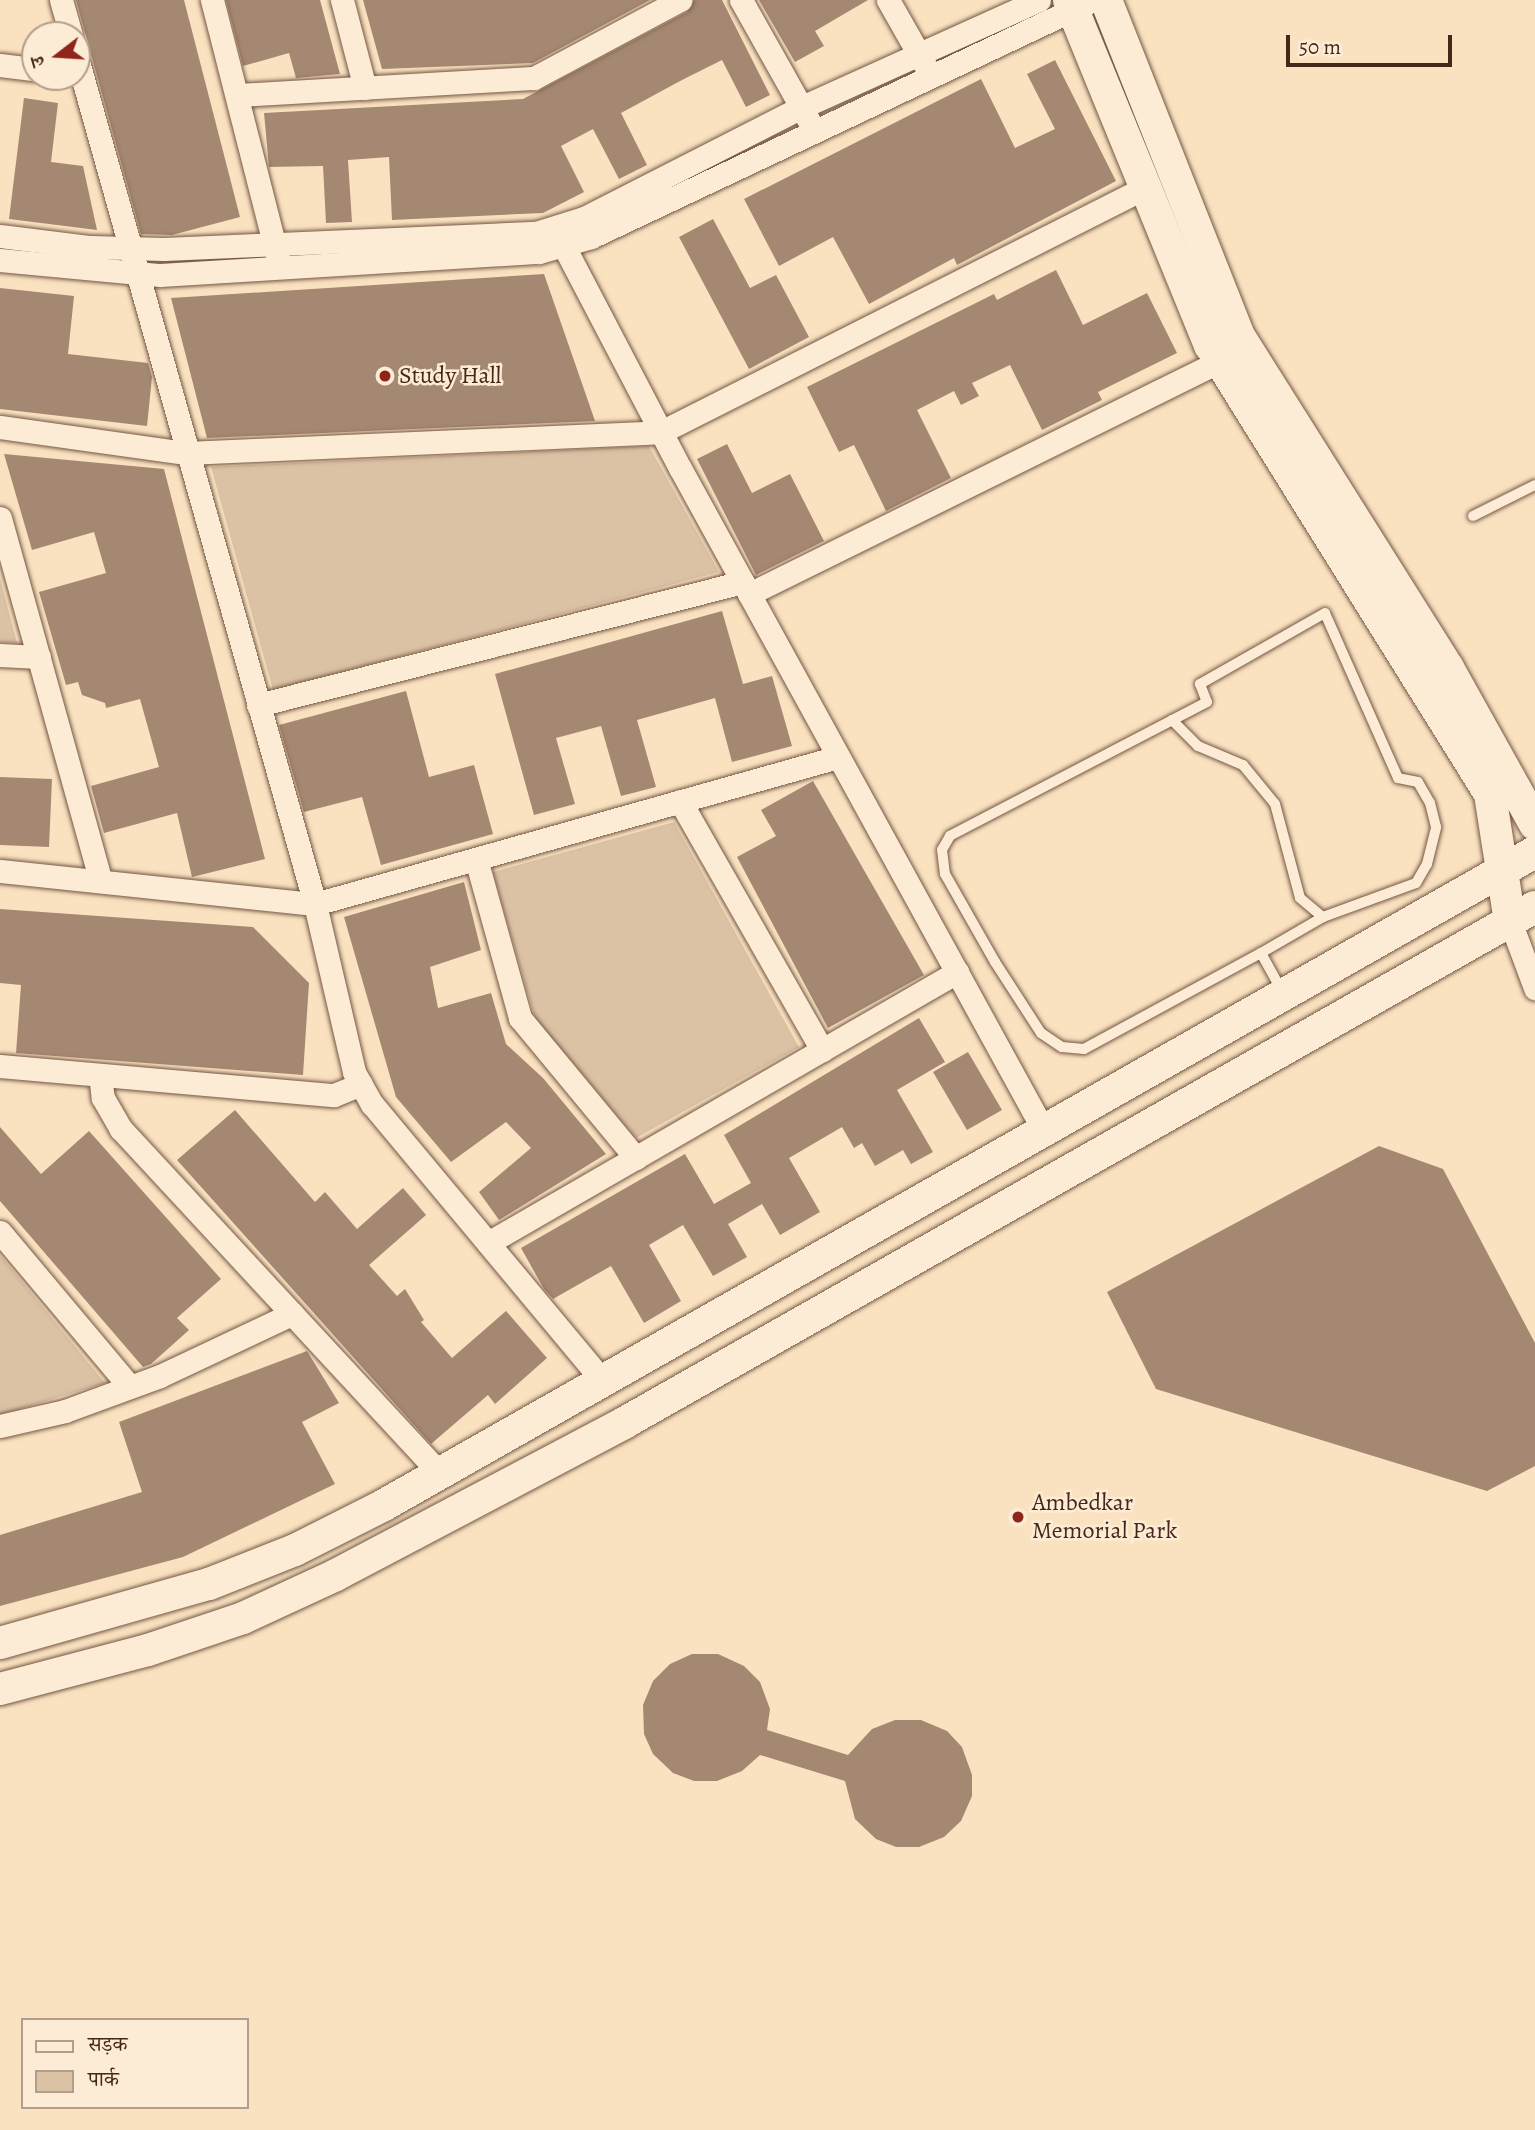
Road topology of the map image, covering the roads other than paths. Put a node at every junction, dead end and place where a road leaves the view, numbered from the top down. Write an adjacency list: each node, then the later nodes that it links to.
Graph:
1 (61, 0): 10 (street)
2 (212, 0): 17 (street)
3 (342, 0): 15 (street)
4 (680, 0): 15 (street)
5 (741, 0): 18 (street)
6 (888, 0): 11 (street)
7 (1039, 0): 11 (street)
8 (1106, 0): 42 (street)
9 (1079, 3): 14 (street); 20 (street)
10 (67, 21)
11 (918, 53): 14 (street); 18 (street)
12 (0, 65): 13 (street)
13 (21, 67)
14 (932, 77): 19 (street)
15 (365, 88): 17 (street)
16 (84, 91): 24 (street)
17 (237, 95): 23 (street)
18 (802, 107): 19 (street); 22 (street)
19 (815, 133): 22 (street)
20 (1146, 187): 28 (street); 30 (street)
21 (0, 236): 24 (street)
22 (559, 236): 23 (street); 26 (street); 30 (street)
23 (275, 244): 24 (street); 26 (street)
24 (128, 248): 27 (street)
25 (0, 260): 27 (street)
26 (281, 268): 27 (street)
27 (135, 272): 31 (street)
28 (1220, 361): 35 (street); 46 (street)
29 (0, 426): 31 (street)
30 (661, 432): 31 (street); 35 (street)
31 (186, 453): 38 (street)
32 (1535, 485): 33 (lane)
33 (1473, 516)
34 (0, 517): 37 (street)
35 (746, 588): 38 (street); 40 (street)
36 (0, 655): 37 (street)
37 (39, 657): 47 (street)
38 (258, 705): 48 (street)
39 (1172, 720): 50 (lane); 50 (lane); 51 (lane)
40 (838, 757): 41 (street); 52 (street)
41 (680, 801): 44 (street); 55 (street)
42 (1535, 824)
43 (1535, 852): 46 (street)
44 (476, 859): 48 (street); 60 (street)
45 (0, 871): 47 (street)
46 (1502, 871): 49 (street); 54 (street)
47 (101, 881): 48 (street)
48 (315, 904): 58 (street)
49 (1522, 914): 53 (street); 69 (street)
50 (1323, 917): 51 (lane)
51 (1261, 953): 54 (lane)
52 (957, 972): 55 (street); 59 (street)
53 (1535, 988)
54 (1285, 996): 59 (street)
55 (821, 1050): 60 (street)
56 (0, 1066): 57 (street)
57 (100, 1074): 58 (street); 63 (street)
58 (361, 1084): 62 (street)
59 (1044, 1131): 64 (street)
60 (636, 1158): 62 (street)
61 (0, 1232): 65 (street)
62 (488, 1243): 64 (street)
63 (292, 1314): 65 (street); 67 (street)
64 (603, 1381): 67 (street)
65 (130, 1387): 66 (street)
66 (0, 1426)
67 (440, 1474): 68 (street)
68 (0, 1643)
69 (0, 1689)

